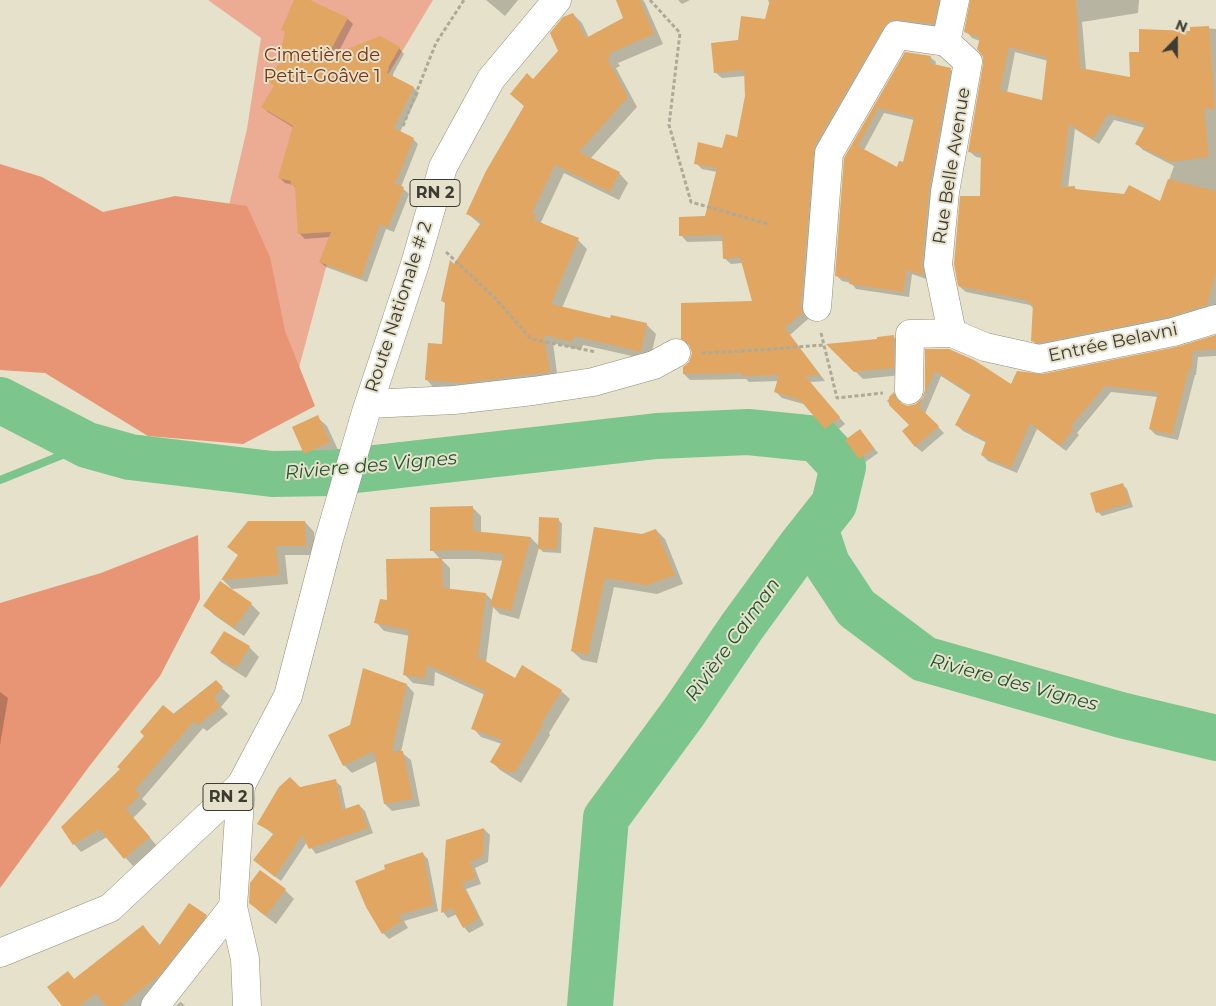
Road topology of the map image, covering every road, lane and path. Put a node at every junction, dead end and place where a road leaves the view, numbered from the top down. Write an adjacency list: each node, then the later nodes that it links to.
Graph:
1 (464, 0): 6 (path)
2 (557, 0): 8 (street, Route Nationale # 2 / RN 2)
3 (650, 0): 7 (path)
4 (956, 0): 5 (street)
5 (946, 42): 9 (street); 11 (street, Rue Belle Avenue)
6 (403, 126)
7 (768, 224)
8 (421, 243): 14 (path); 16 (street, Route Nationale # 2 / RN 2)
9 (817, 307): 12 (path)
10 (1216, 319): 11 (street, Entrée Belavni)
11 (952, 333): 15 (street)
12 (824, 345): 13 (path); 15 (path)
13 (676, 353): 16 (street)
14 (605, 354)
15 (909, 390)
16 (367, 408): 17 (street, RN 2)
17 (241, 785): 18 (street); 19 (street, RN 2)
18 (233, 906): 20 (street); 21 (street)
19 (0, 953)
20 (155, 1006)
21 (247, 1006)

